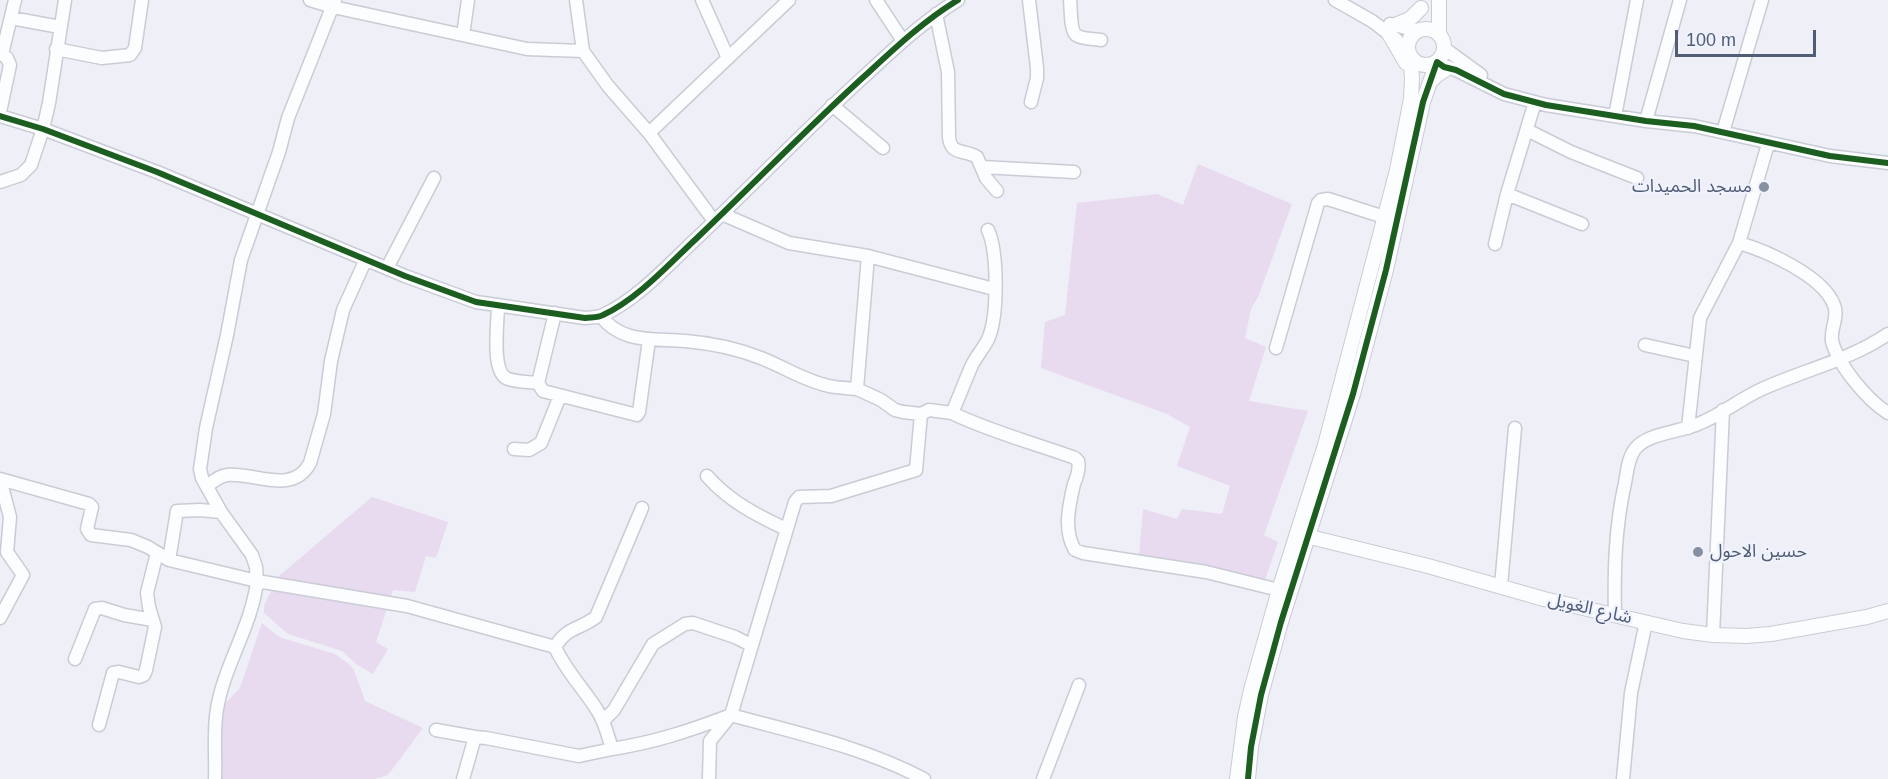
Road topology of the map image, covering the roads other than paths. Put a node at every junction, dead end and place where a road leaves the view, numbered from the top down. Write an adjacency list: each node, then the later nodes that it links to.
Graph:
1 (15, 0): 22 (street)
2 (65, 0): 23 (street)
3 (142, 0): 31 (street)
4 (309, 0): 18 (street)
5 (468, 0): 27 (street)
6 (576, 0): 32 (street)
7 (702, 0): 35 (street)
8 (789, 0): 35 (street)
9 (876, 0): 29 (street)
10 (958, 0): 21 (street)
11 (1029, 0): 39 (street)
12 (1070, 0): 28 (street)
13 (1335, 0): 20 (street)
14 (1439, 0): 26 (street)
15 (1637, 0): 43 (street)
16 (1680, 0): 44 (street)
17 (1762, 0): 47 (street)
18 (334, 3): 27 (street); 59 (street)
19 (1421, 4): 24 (street); 25 (street)
20 (1351, 6): 24 (street)
21 (936, 14): 29 (street); 52 (street)
22 (11, 18): 23 (street); 33 (street)
23 (60, 27): 31 (street)
24 (1392, 30): 25 (street); 34 (street); 37 (street)
25 (1418, 31): 26 (street); 34 (street)
26 (1439, 34): 30 (street)
27 (463, 35): 32 (street)
28 (1101, 40)
29 (903, 41): 41 (street)
30 (1444, 48): 36 (street); 38 (street)
31 (56, 49): 45 (street)
32 (583, 51): 48 (street)
33 (1, 54): 42 (street)
34 (1409, 54): 36 (street); 37 (street)
35 (728, 58): 48 (street)
36 (1443, 65): 38 (street); 93 (street)
37 (1412, 78): 60 (street)
38 (1515, 96): 40 (street)
39 (1031, 102)
40 (1535, 102): 43 (street); 46 (street)
41 (832, 105): 50 (street); 61 (street)
42 (0, 114): 45 (street)
43 (1615, 116): 44 (street)
44 (1646, 121): 47 (street)
45 (43, 129): 56 (street); 59 (street)
46 (1527, 130): 55 (street); 58 (street)
47 (1723, 132): 49 (street)
48 (649, 133): 61 (street)
49 (1768, 144): 51 (street); 64 (street)
50 (883, 148)
51 (1888, 163)
52 (982, 167): 53 (street); 57 (street)
53 (1074, 172)
54 (434, 178): 68 (street)
55 (1637, 178)
56 (0, 182)
57 (997, 191)
58 (1507, 194): 62 (street); 65 (street)
59 (257, 213): 67 (street); 91 (street)
60 (1384, 217): 76 (street); 96 (street)
61 (718, 218): 66 (street); 72 (street)
62 (1582, 224)
63 (988, 230): 69 (street)
64 (1739, 243): 77 (street); 78 (street)
65 (1495, 244)
66 (868, 256): 69 (street); 80 (street)
67 (366, 259): 68 (street); 91 (street)
68 (387, 268): 70 (street)
69 (994, 289): 83 (street)
70 (498, 305): 71 (street); 79 (street)
71 (555, 314): 72 (street); 79 (street)
72 (601, 316): 74 (street)
73 (1888, 334): 78 (street)
74 (649, 340): 80 (street); 81 (street)
75 (1645, 345): 77 (street)
76 (1276, 348)
77 (1695, 356): 87 (street)
78 (1840, 359): 82 (street); 84 (street)
79 (538, 383): 81 (street)
80 (857, 389): 85 (street)
81 (560, 396): 88 (street)
82 (1724, 410): 87 (street); 109 (street)
83 (952, 413): 85 (street); 103 (street)
84 (1888, 413)
85 (921, 414): 95 (street)
86 (1515, 428): 102 (street)
87 (1688, 428): 105 (street)
88 (514, 449)
89 (707, 476): 95 (street)
90 (0, 479): 98 (street); 106 (street)
91 (207, 486): 94 (street)
92 (642, 508): 111 (street)
93 (1317, 510): 96 (street); 97 (street)
94 (221, 512): 100 (street); 101 (street)
95 (786, 529): 110 (street)
96 (1303, 535): 97 (street, شارع الغويل); 99 (street); 103 (street)
97 (1331, 542): 99 (street); 102 (street, شارع الغويل)
98 (157, 553): 100 (street); 107 (street)
99 (1303, 554): 126 (street)
100 (169, 560): 101 (street)
101 (257, 581): 111 (street); 120 (street)
102 (1502, 586): 105 (street, شارع الغويل)
103 (1279, 590): 125 (street)
104 (1888, 611): 109 (street, شارع الغويل)
105 (1615, 615): 108 (street, شارع الغويل)
106 (0, 618)
107 (153, 620): 112 (street); 116 (street)
108 (1646, 622): 109 (street, شارع الغويل); 127 (street)
109 (1713, 635)
110 (751, 645): 114 (street); 115 (street)
111 (555, 647): 115 (street)
112 (75, 659)
113 (1079, 685): 124 (street)
114 (731, 715): 119 (street); 122 (street); 123 (street)
115 (603, 721): 119 (street)
116 (99, 725)
117 (436, 730): 118 (street)
118 (475, 737): 119 (street); 121 (street)
119 (612, 749)
120 (215, 779)
121 (463, 779)
122 (709, 779)
123 (924, 779)
124 (1042, 779)
125 (1237, 779)
126 (1248, 779)
127 (1623, 779)

